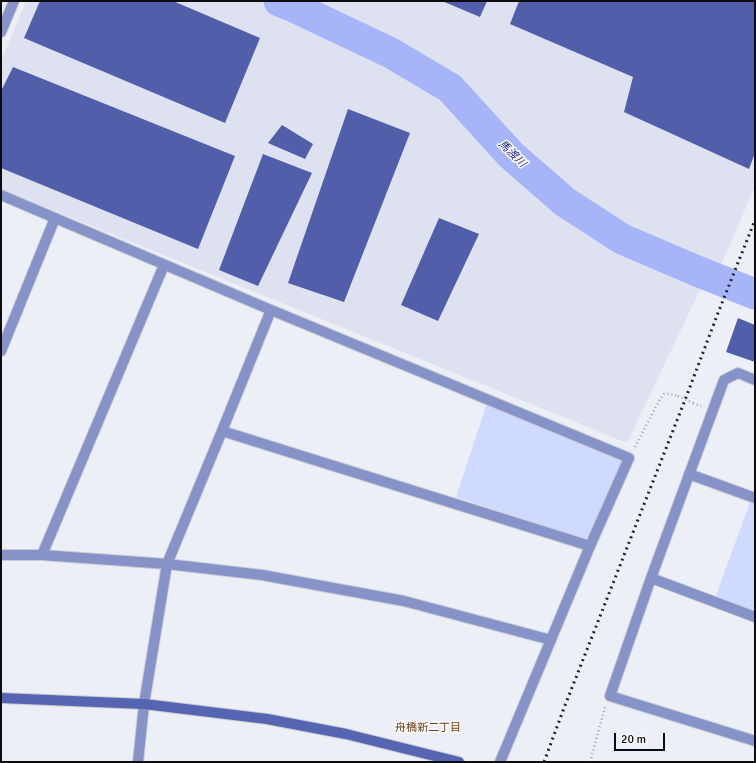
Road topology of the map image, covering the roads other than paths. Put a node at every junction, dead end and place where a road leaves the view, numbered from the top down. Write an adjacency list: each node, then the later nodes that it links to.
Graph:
1 (14, 1): 2 (street)
2 (1, 32)
3 (1, 195): 4 (street)
4 (55, 218): 5 (street); 7 (street)
5 (164, 265): 6 (street); 14 (street)
6 (271, 310): 9 (street); 12 (street)
7 (1, 351)
8 (755, 380): 10 (street)
9 (222, 431): 12 (street); 15 (street)
10 (689, 474): 11 (street); 16 (street)
11 (755, 498)
12 (590, 546): 18 (street)
13 (1, 555): 14 (street)
14 (42, 555): 15 (street)
15 (167, 564): 18 (street); 20 (street)
16 (651, 578): 17 (street); 21 (street)
17 (755, 617)
18 (551, 640): 24 (street)
19 (1, 698): 20 (street)
20 (144, 704): 22 (street); 23 (street)
21 (755, 741)
22 (138, 762)
23 (459, 762)
24 (500, 762)

